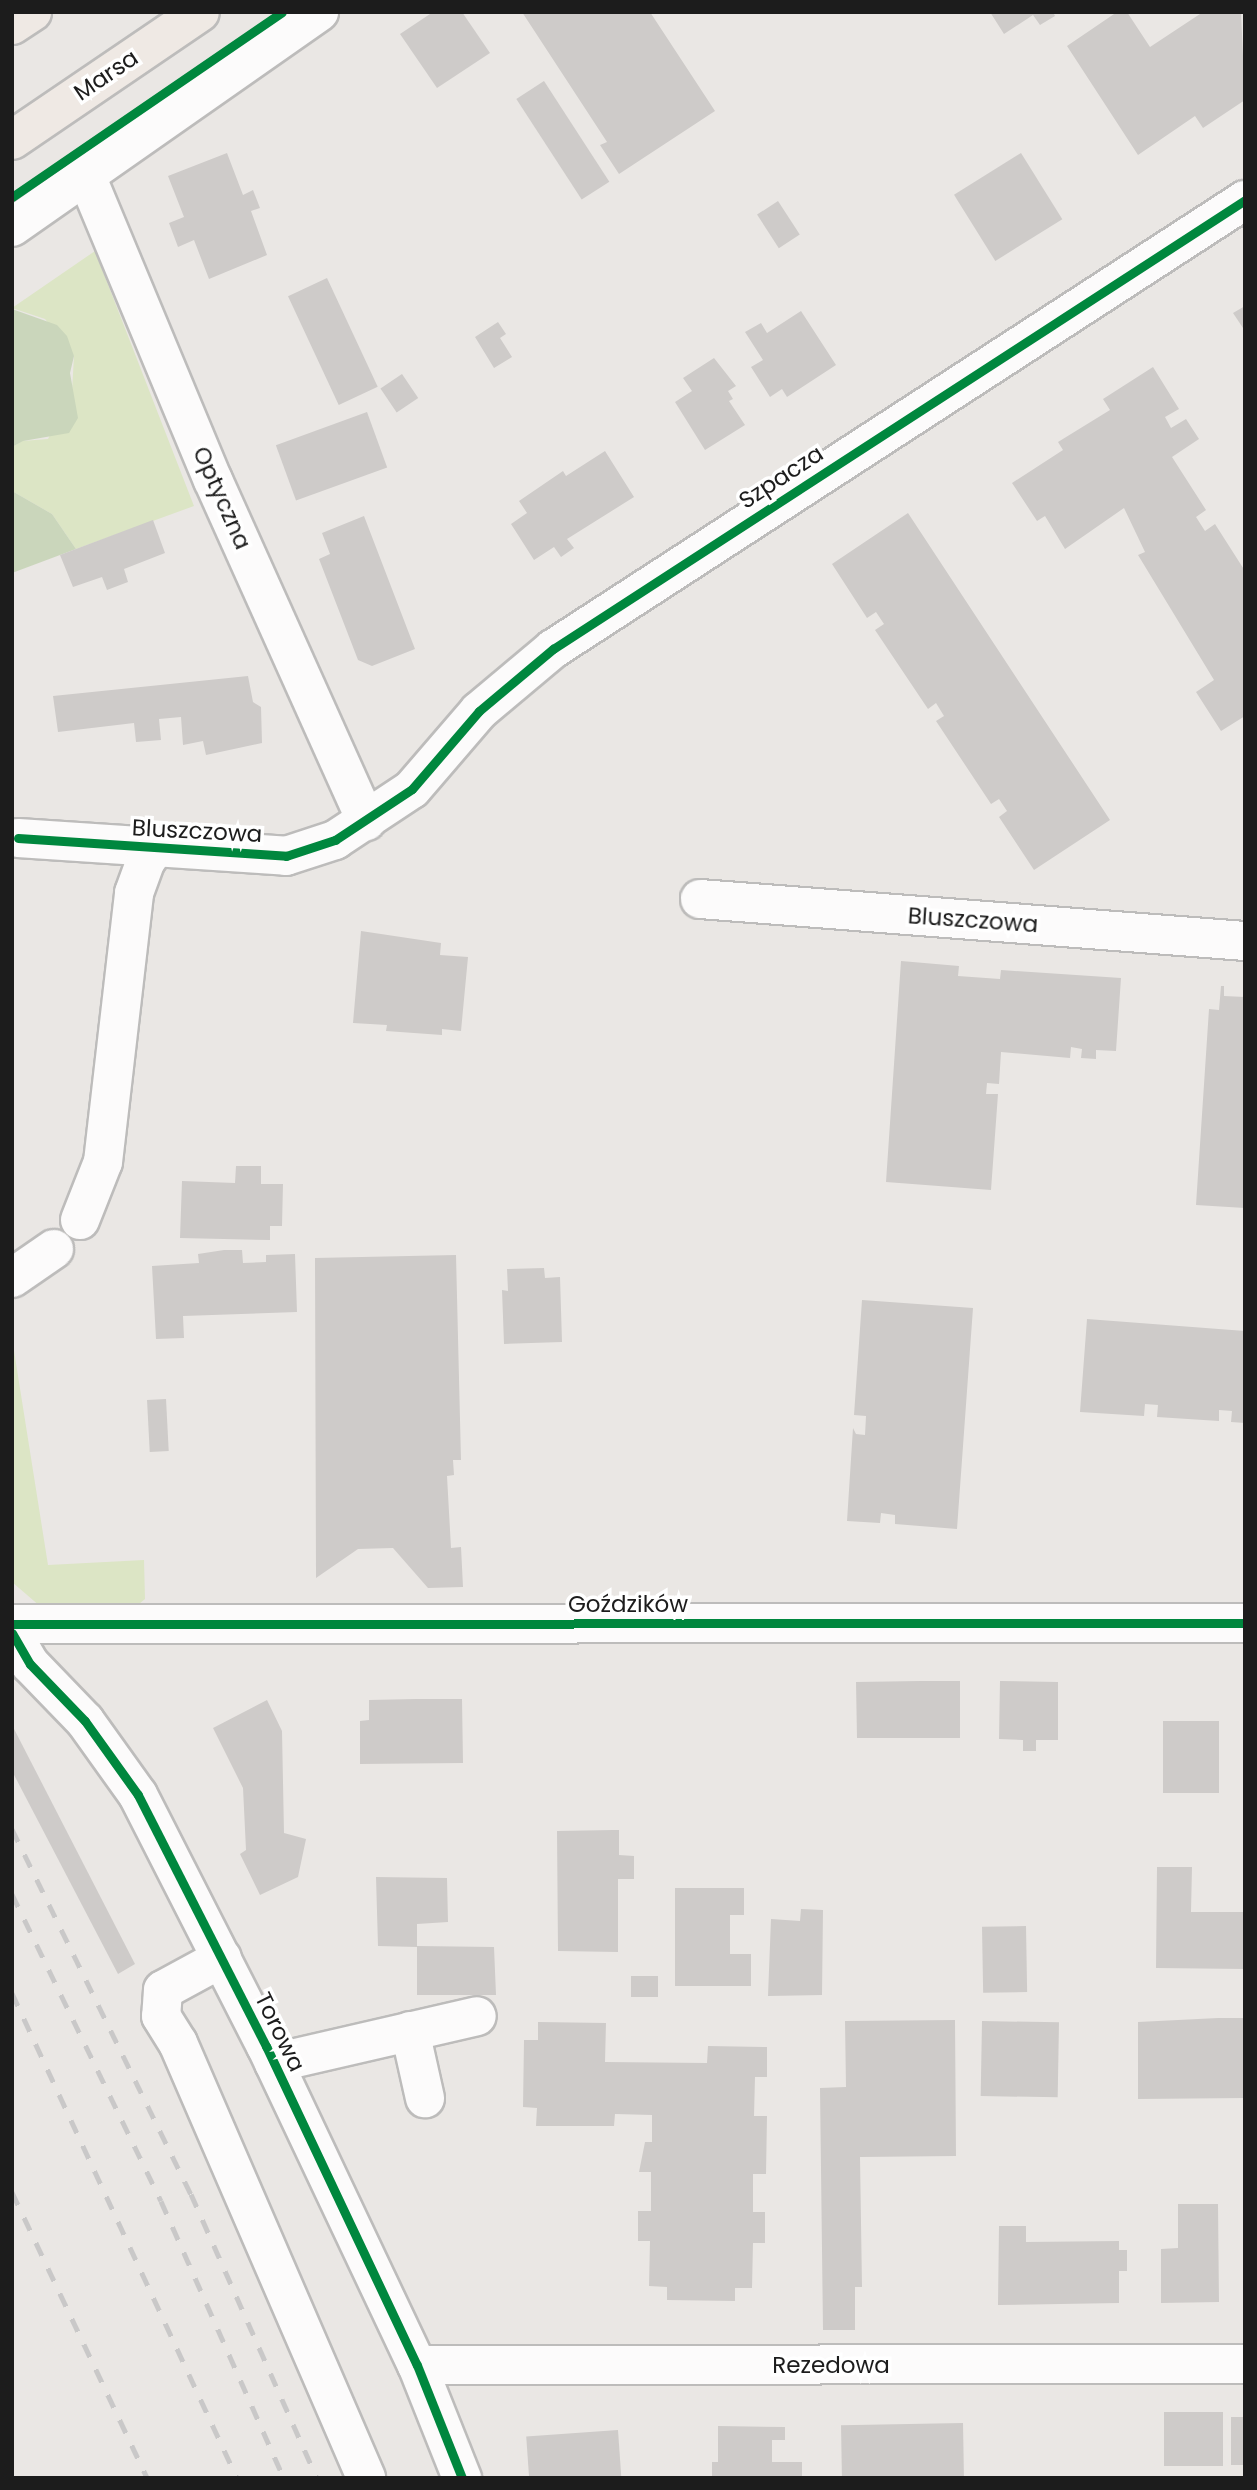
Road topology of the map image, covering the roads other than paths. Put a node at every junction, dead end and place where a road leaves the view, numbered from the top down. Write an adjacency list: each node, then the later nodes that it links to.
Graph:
1 (32, 12): 4 (main road)
2 (200, 12): 5 (main road, Marsa)
3 (319, 12): 6 (street)
4 (12, 26)
5 (12, 140)
6 (85, 173): 8 (street); 9 (street, Optyczna)
7 (1245, 200): 9 (street, Szpacza)
8 (12, 227)
9 (366, 821): 11 (street, Bluszczowa)
10 (18, 838): 11 (street, Bluszczowa)
11 (155, 849): 14 (street)
12 (700, 899): 13 (street, Bluszczowa)
13 (1245, 941)
14 (80, 1220)
15 (54, 1249): 16 (street)
16 (14, 1274)
17 (1245, 1623): 18 (street, Goździków)
18 (12, 1624)
19 (12, 1633): 20 (street, Torowa)
20 (222, 1958): 23 (street, Torowa); 27 (street)
21 (477, 2016): 22 (street)
22 (410, 2031): 23 (street); 24 (street)
23 (274, 2063): 26 (street, Torowa)
24 (425, 2098)
25 (1245, 2364): 26 (street, Rezedowa)
26 (417, 2365): 28 (street, Torowa)
27 (366, 2478)
28 (462, 2478)

